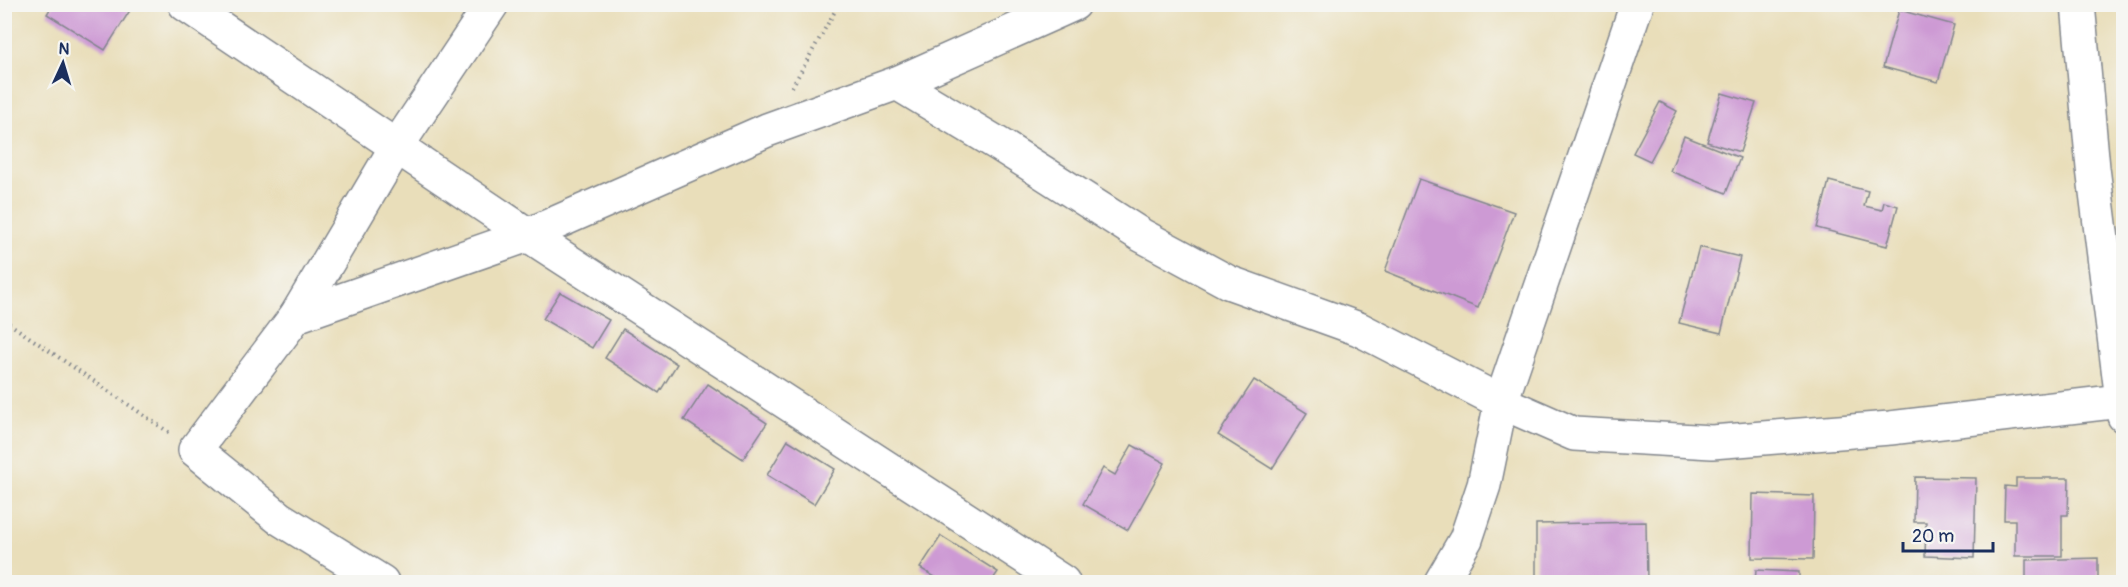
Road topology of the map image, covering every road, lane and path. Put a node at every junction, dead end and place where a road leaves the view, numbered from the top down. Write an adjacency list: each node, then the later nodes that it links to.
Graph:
1 (184, 4): 9 (street)
2 (492, 4): 9 (street)
3 (839, 4): 8 (path)
4 (1074, 4): 7 (street)
5 (1637, 4): 13 (street)
6 (2078, 4): 14 (street)
7 (897, 83): 8 (street); 13 (street)
8 (767, 130): 10 (street)
9 (397, 146): 10 (street); 11 (street)
10 (528, 235): 11 (street); 17 (street)
11 (296, 315): 15 (street)
12 (4, 321): 15 (path)
13 (1501, 402): 14 (street); 18 (street)
14 (2122, 409)
15 (195, 450): 16 (street)
16 (382, 582)
17 (1063, 582)
18 (1441, 582)

